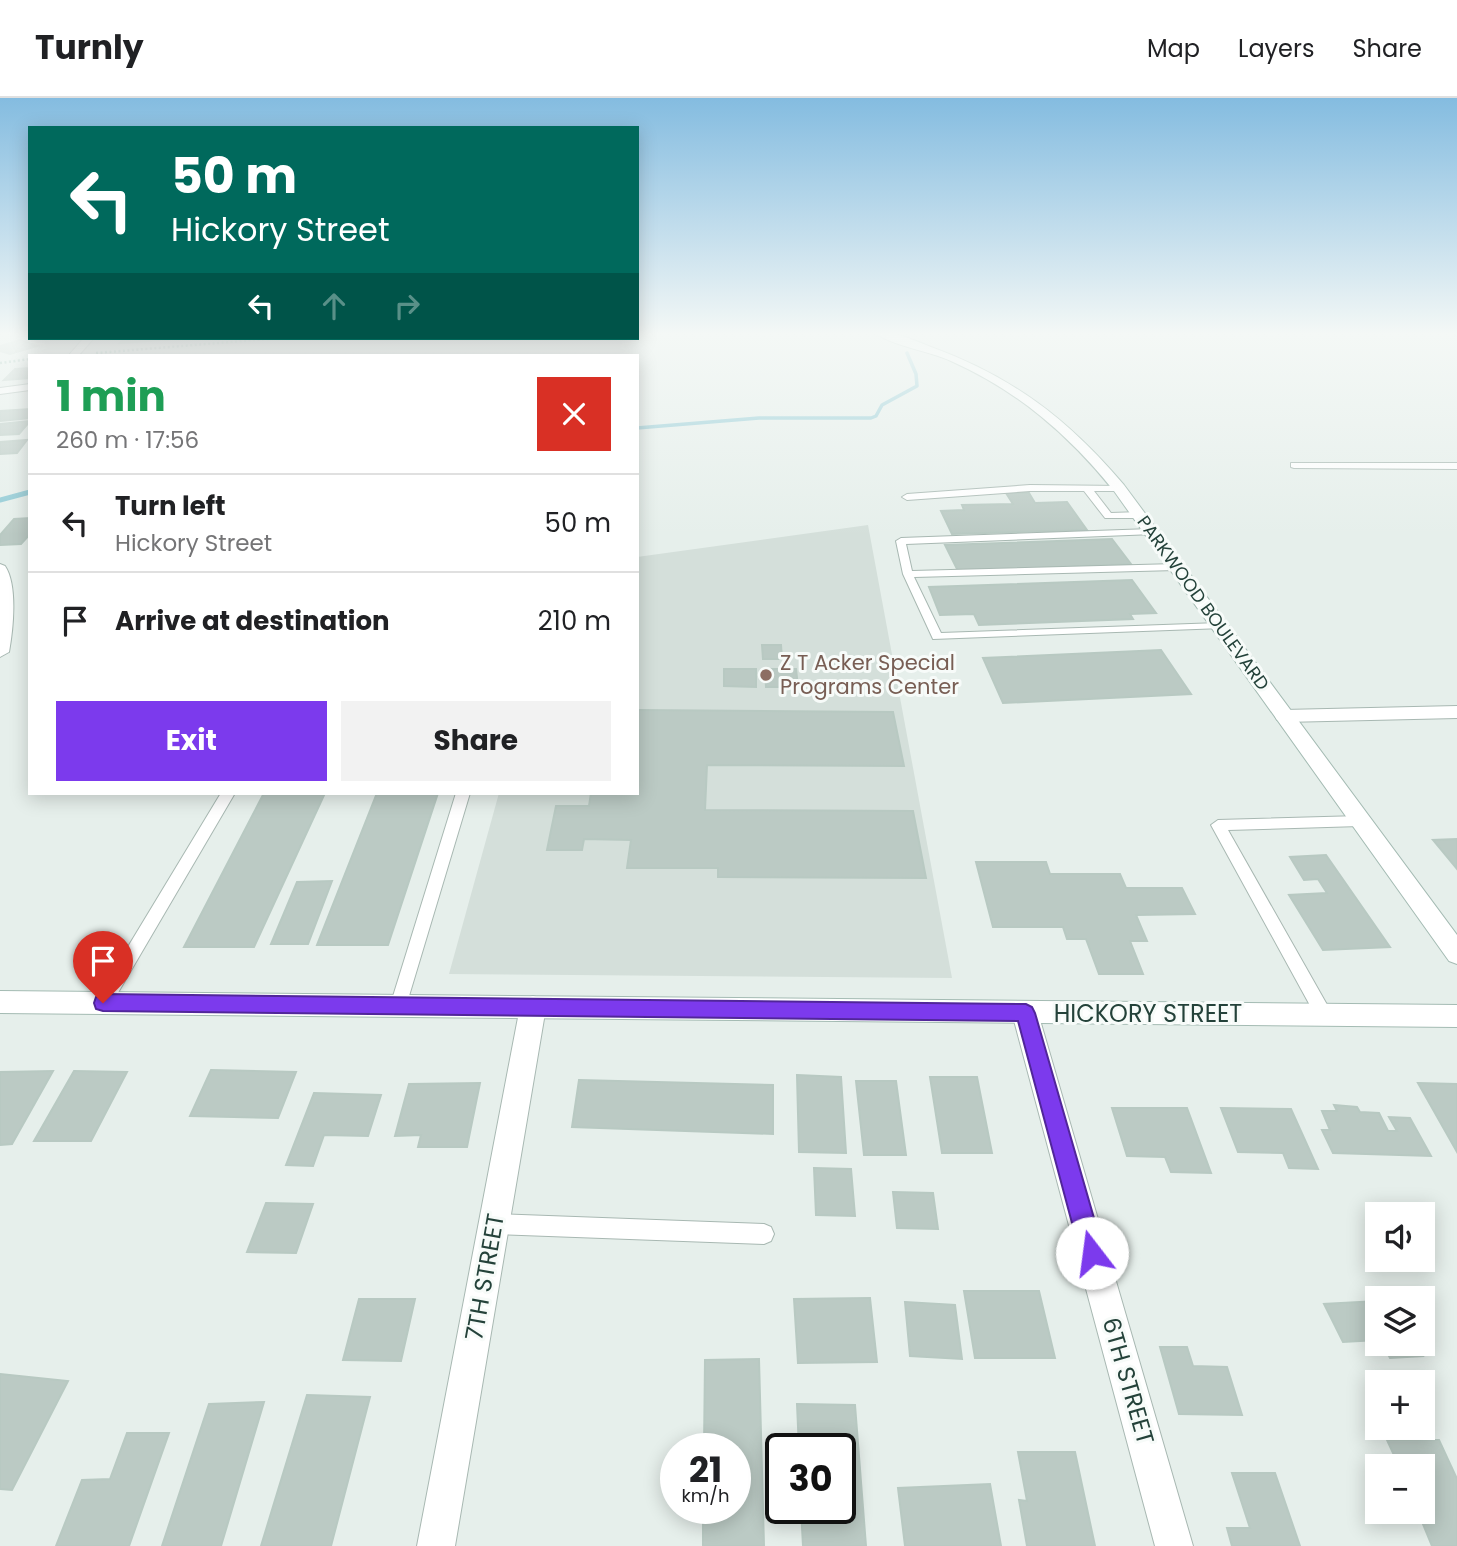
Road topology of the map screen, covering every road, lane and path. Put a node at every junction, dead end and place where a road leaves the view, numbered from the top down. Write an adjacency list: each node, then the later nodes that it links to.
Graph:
1 (1028, 401): 5 (street, PARKWOOD BOULEVARD)
2 (1294, 465): 3 (lane)
3 (1457, 466)
4 (1087, 488): 5 (lane); 6 (lane); 7 (lane)
5 (1119, 488): 7 (street, PARKWOOD BOULEVARD)
6 (907, 497)
7 (1140, 515): 8 (street, PARKWOOD BOULEVARD)
8 (1151, 532): 9 (street, PARKWOOD BOULEVARD); 11 (lane)
9 (1176, 567): 11 (lane); 12 (street, PARKWOOD BOULEVARD)
10 (0, 569): 13 (street)
11 (908, 574): 12 (lane)
12 (1219, 626): 15 (street, PARKWOOD BOULEVARD)
13 (0, 652)
14 (1457, 712): 15 (street)
15 (1284, 716): 18 (street, PARKWOOD BOULEVARD)
16 (227, 795): 21 (lane)
17 (462, 795): 22 (lane)
18 (1360, 821): 19 (street, PARKWOOD BOULEVARD); 25 (lane)
19 (1457, 954)
20 (0, 1002): 21 (street, HICKORY STREET)
21 (103, 1003): 22 (street, HICKORY STREET)
22 (398, 1006): 23 (street, HICKORY STREET)
23 (533, 1007): 24 (street, HICKORY STREET); 27 (street, 7TH STREET)
24 (1026, 1013): 25 (street, HICKORY STREET); 30 (street, 6TH STREET)
25 (1324, 1016): 26 (street, HICKORY STREET)
26 (1457, 1016)
27 (494, 1224): 28 (lane); 29 (street, 7TH STREET)
28 (764, 1234)
29 (436, 1546)
30 (1174, 1546)

